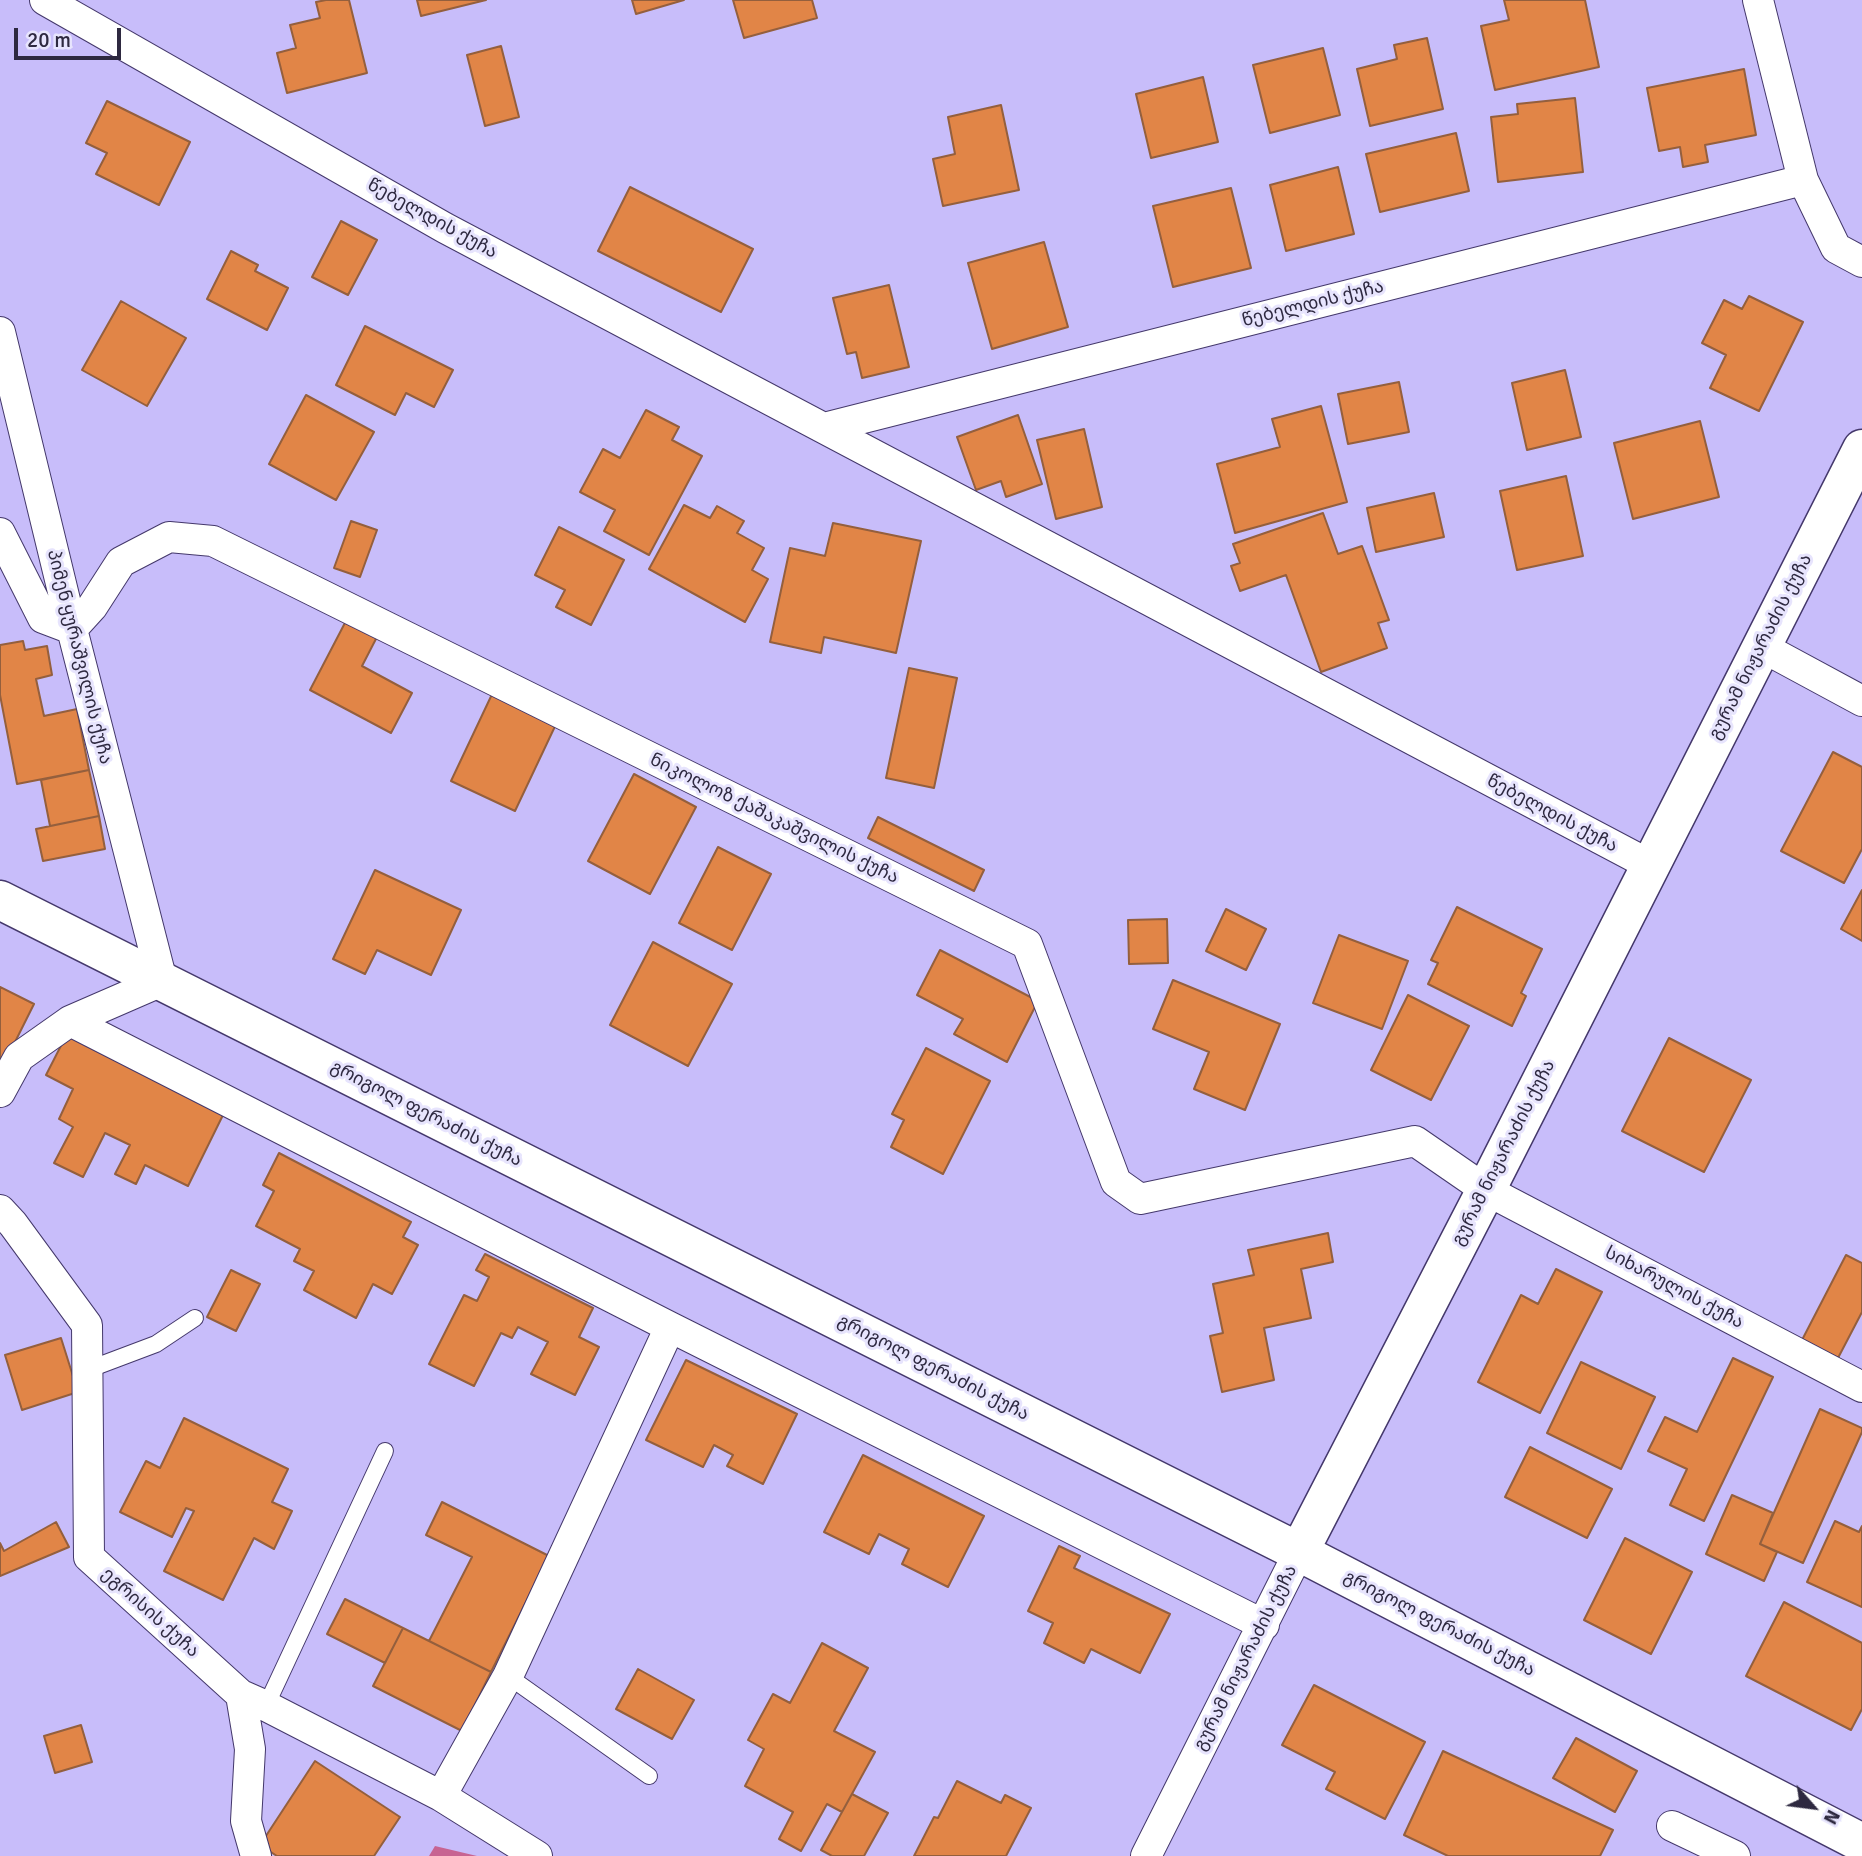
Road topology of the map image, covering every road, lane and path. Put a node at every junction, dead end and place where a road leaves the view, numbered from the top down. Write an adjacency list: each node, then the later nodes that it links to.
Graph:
1 (45, 0): 6 (street, წებელდის ქუჩა)
2 (1758, 0): 3 (street)
3 (1803, 180): 4 (street); 6 (street, წებელდის ქუჩა)
4 (1862, 262)
5 (0, 332): 9 (street, პიმენ ყურაშვილის ქუჩა)
6 (824, 428): 12 (street, წებელდის ქუჩა)
7 (1862, 449): 10 (street, გურამ ნიჟარაძის ქუჩა)
8 (0, 533): 9 (street)
9 (72, 629): 14 (street, პიმენ ყურაშვილის ქუჩა); 17 (street, ნიკოლოზ ქაშაკაშვილის ქუჩა)
10 (1762, 647): 11 (street); 12 (street, გურამ ნიჟარაძის ქუჩა)
11 (1862, 701)
12 (1650, 865): 17 (street, გურამ ნიჟარაძის ქუჩა)
13 (0, 900): 14 (street, გრიგოლ ფერაძის ქუჩა)
14 (162, 981): 15 (street); 24 (street, გრიგოლ ფერაძის ქუჩა)
15 (71, 1021): 16 (street); 20 (street)
16 (0, 1092)
17 (1486, 1190): 22 (street, სიხარულის ქუჩა); 24 (street, გურამ ნიჟარაძის ქუჩა)
18 (0, 1210): 21 (street, ეგრისის ქუჩა)
19 (195, 1318): 21 (lane)
20 (670, 1327): 25 (street); 26 (street)
21 (87, 1370): 27 (street, ეგრისის ქუჩა)
22 (1862, 1387)
23 (385, 1451): 27 (lane)
24 (1299, 1552): 25 (street, გურამ ნიჟარაძის ქუჩა); 31 (street, გრიგოლ ფერაძის ქუჩა)
25 (1264, 1625): 34 (street, გურამ ნიჟარაძის ქუჩა)
26 (508, 1676): 28 (lane); 29 (street)
27 (253, 1700): 29 (street, ეგრისის ქუჩა); 32 (street)
28 (649, 1776)
29 (441, 1796): 33 (street, ეგრისის ქუჩა)
30 (1672, 1826): 35 (street)
31 (1862, 1843)
32 (256, 1856)
33 (537, 1856)
34 (1146, 1856)
35 (1734, 1856)

